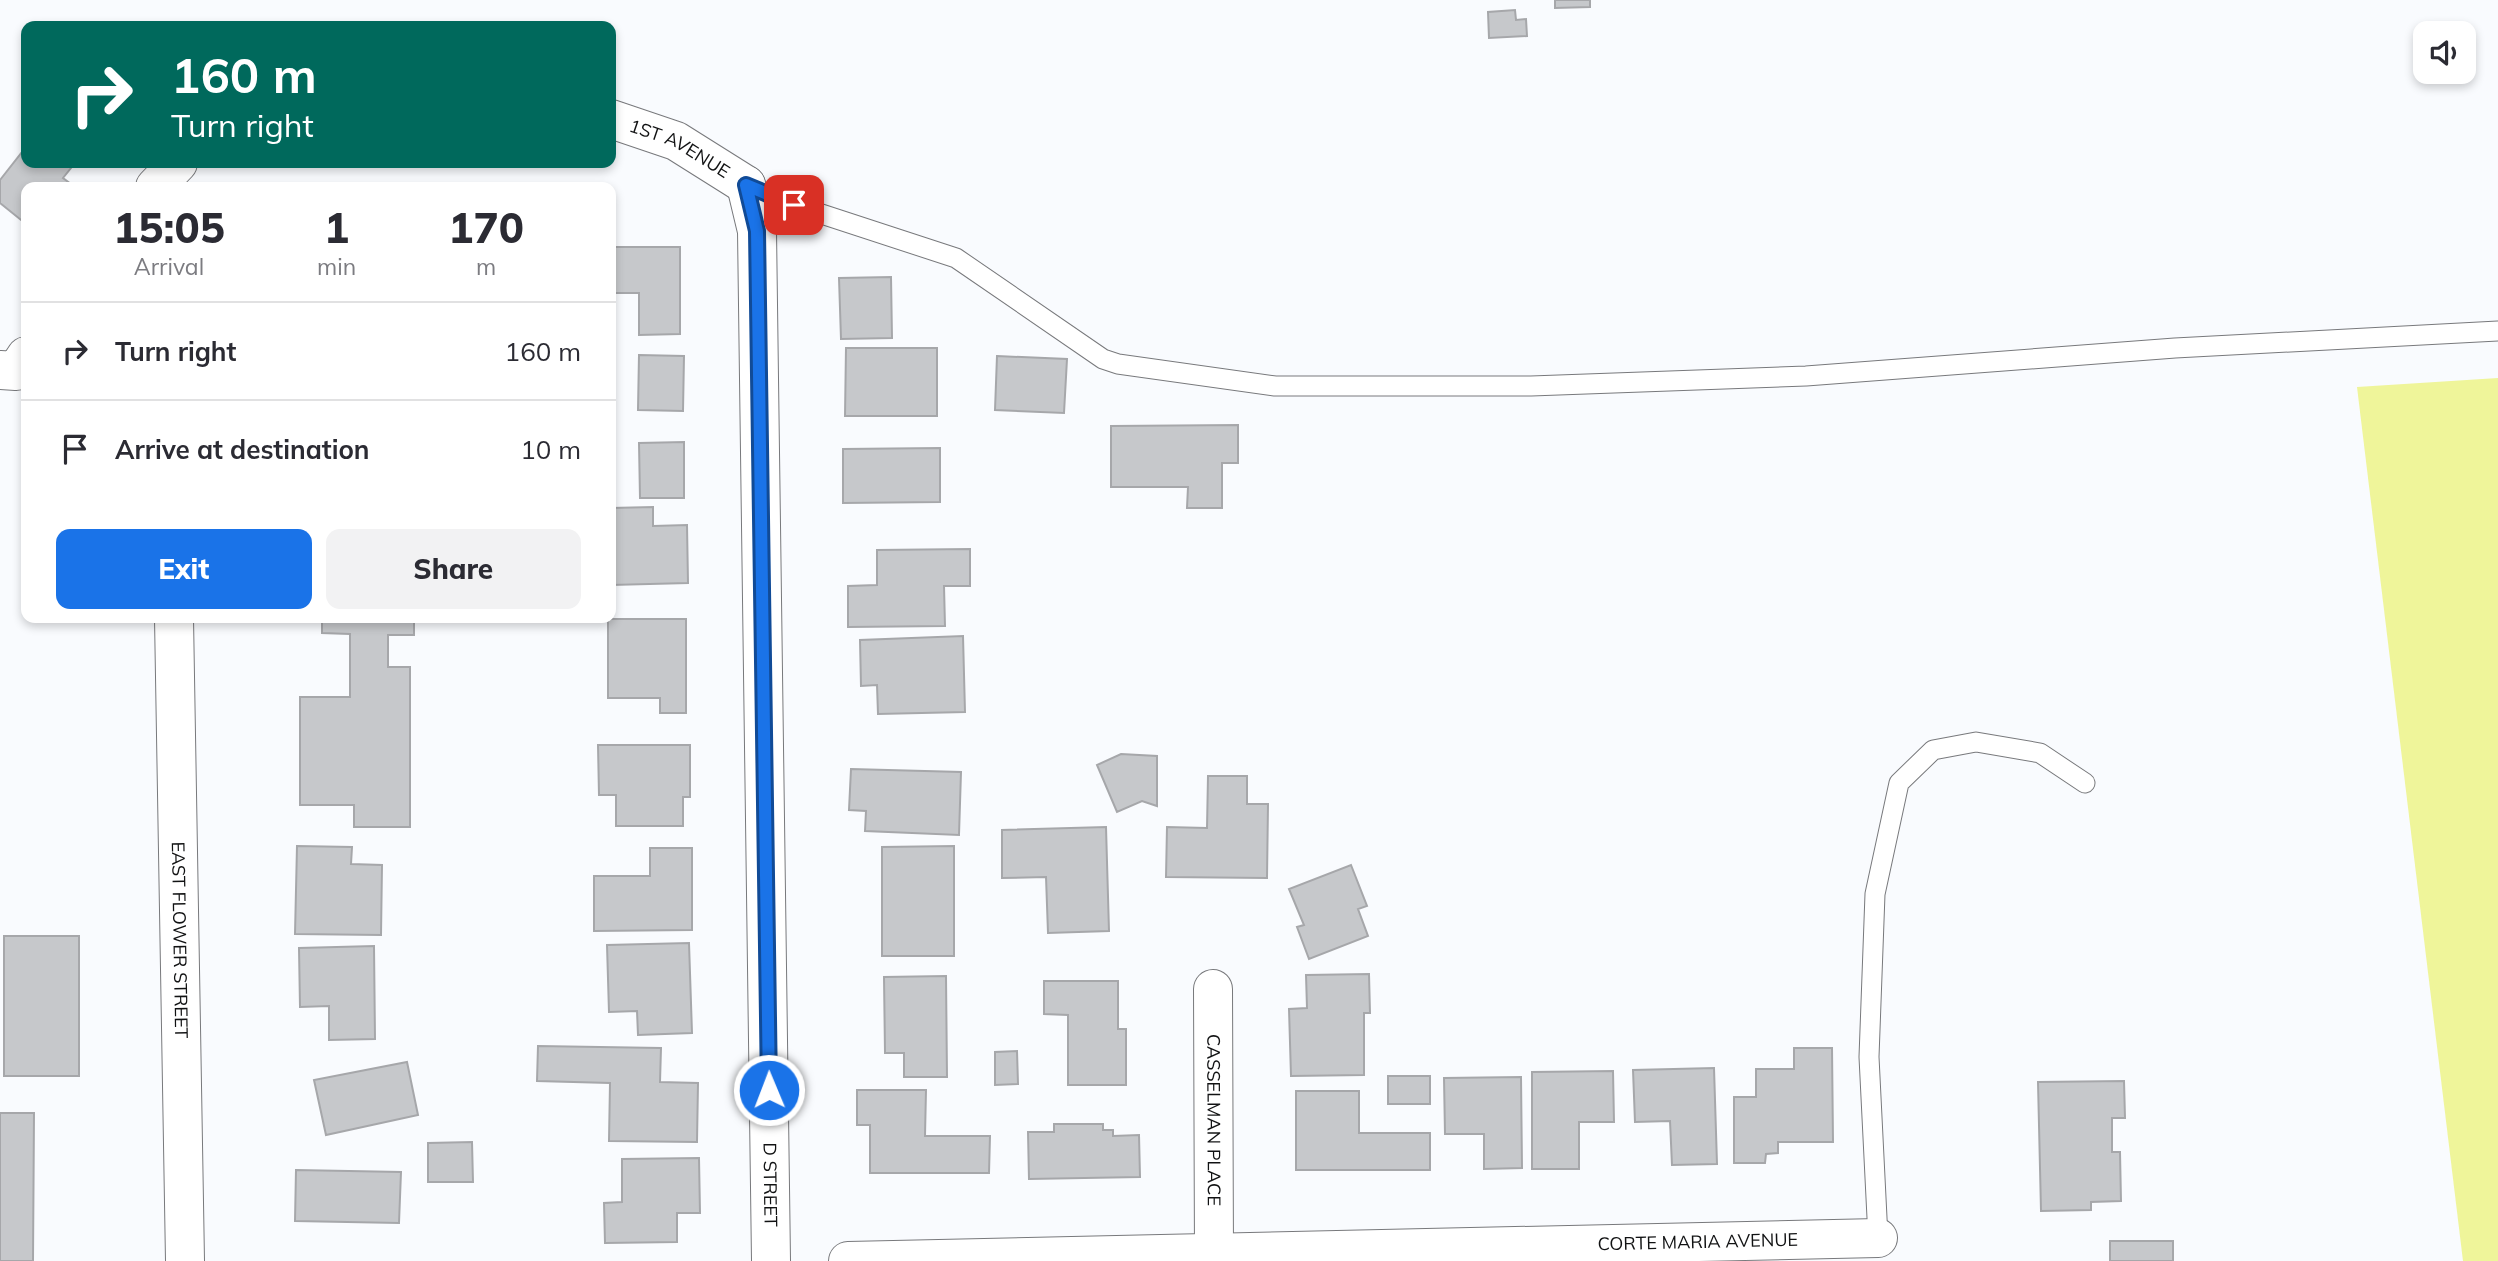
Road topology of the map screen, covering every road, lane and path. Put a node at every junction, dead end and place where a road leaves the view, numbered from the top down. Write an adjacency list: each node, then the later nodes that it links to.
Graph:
1 (616, 121): 4 (street, 1ST AVENUE)
2 (173, 168): 3 (street)
3 (160, 182)
4 (746, 185): 5 (lane); 12 (street, D STREET)
5 (2498, 331)
6 (174, 623): 11 (street, EAST FLOWER STREET)
7 (2085, 783): 9 (lane)
8 (1213, 989): 10 (street, CASSELMAN PLACE)
9 (1878, 1237): 10 (street, CORTE MARIA AVENUE)
10 (1214, 1253): 13 (street, CORTE MARIA AVENUE)
11 (186, 1261)
12 (771, 1261)
13 (848, 1261)

